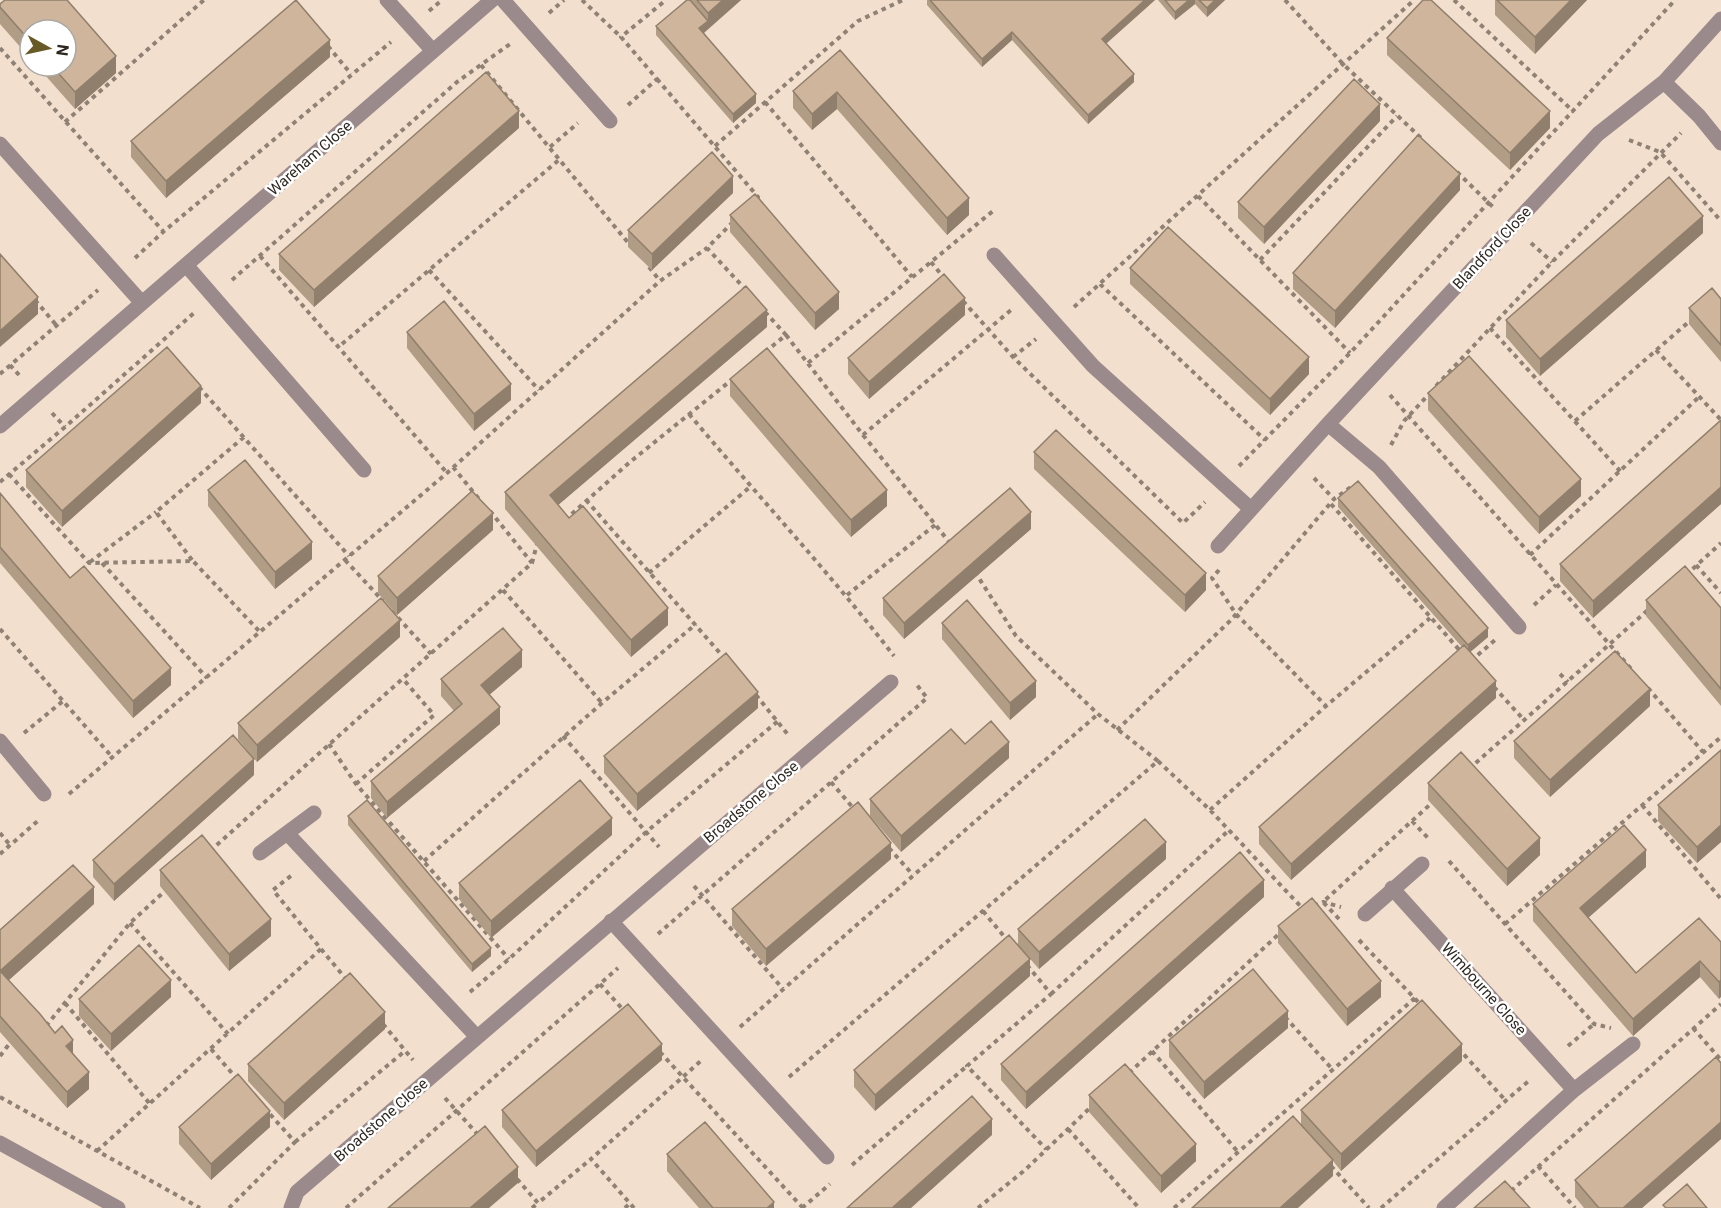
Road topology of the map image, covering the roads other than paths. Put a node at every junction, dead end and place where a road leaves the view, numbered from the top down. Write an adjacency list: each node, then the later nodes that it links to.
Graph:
1 (387, 0): 5 (street)
2 (492, 0): 5 (street, Wareham Close)
3 (503, 0): 7 (street)
4 (1721, 20): 6 (street, Blandford Close)
5 (433, 51): 11 (street, Wareham Close)
6 (1664, 82): 8 (street); 13 (street, Blandford Close)
7 (610, 121)
8 (1721, 143)
9 (0, 144): 12 (street)
10 (994, 255): 16 (street)
11 (186, 265): 12 (street, Wareham Close); 15 (street)
12 (142, 303): 14 (street, Wareham Close)
13 (1328, 424): 16 (street, Blandford Close); 18 (street)
14 (0, 426)
15 (364, 470)
16 (1251, 510): 17 (street, Blandford Close)
17 (1218, 546)
18 (1520, 627)
19 (891, 681): 28 (street, Broadstone Close)
20 (3, 745): 21 (street)
21 (44, 794)
22 (314, 813): 23 (street)
23 (287, 833): 24 (street); 29 (street)
24 (260, 853)
25 (1422, 864): 26 (street)
26 (1392, 888): 27 (street); 31 (street, Wimbourne Close)
27 (1365, 914)
28 (611, 921): 29 (street, Broadstone Close); 33 (street)
29 (477, 1037): 35 (street, Broadstone Close)
30 (1633, 1044): 31 (street)
31 (1574, 1090): 36 (street)
32 (0, 1143): 34 (street)
33 (827, 1157)
34 (118, 1208)
35 (291, 1208)
36 (1444, 1208)

